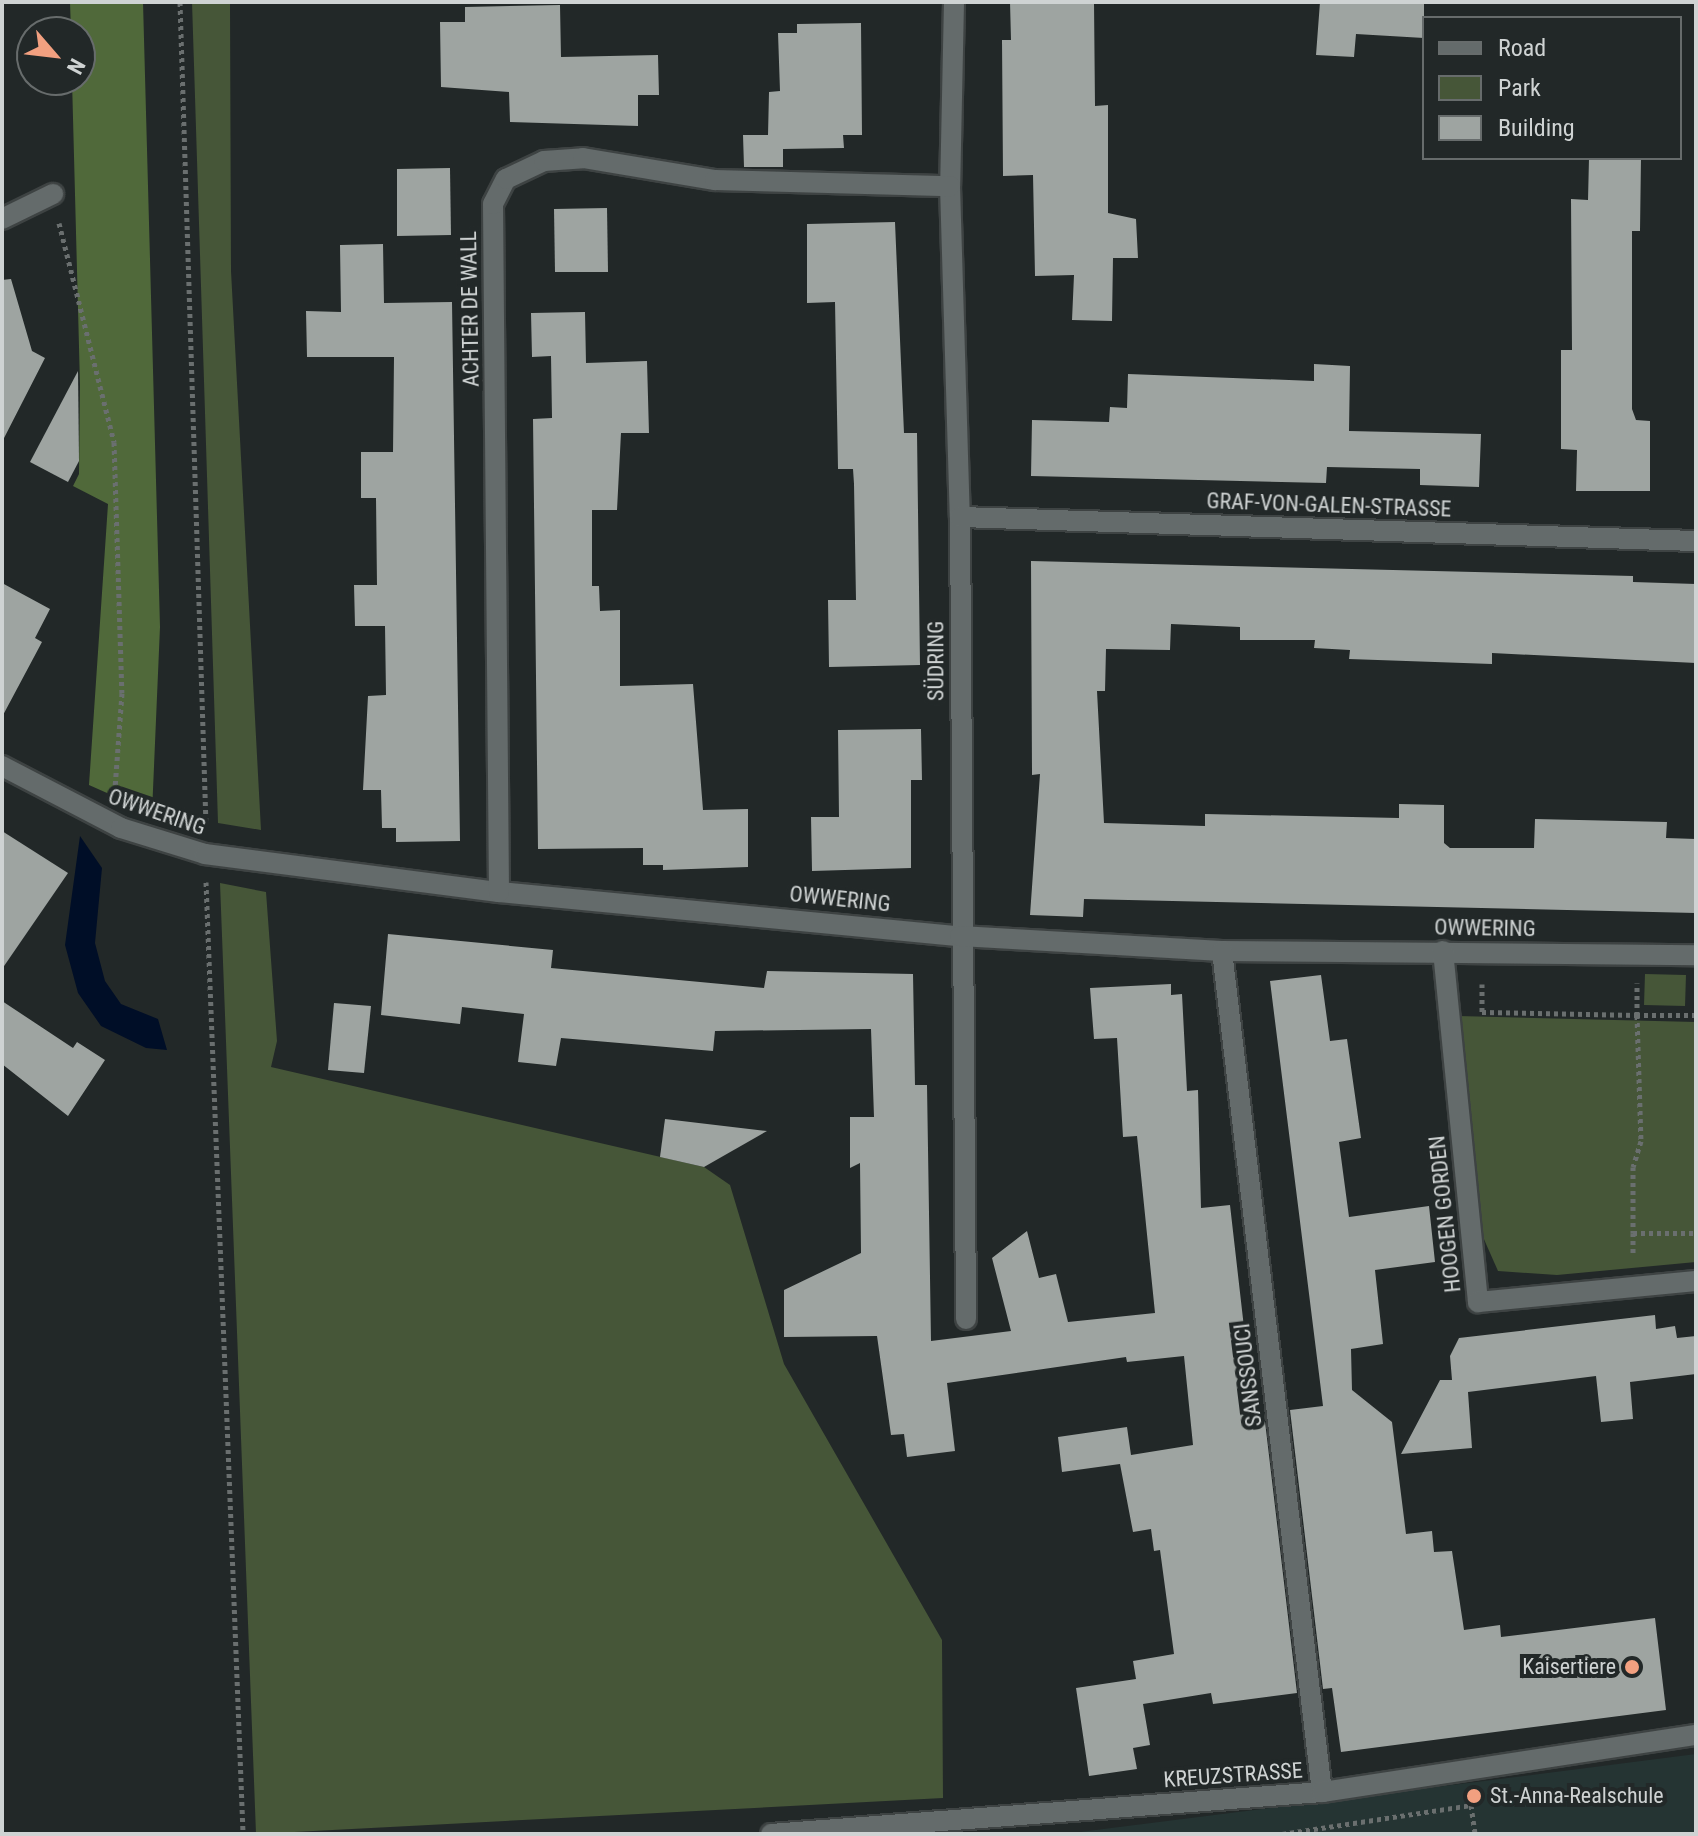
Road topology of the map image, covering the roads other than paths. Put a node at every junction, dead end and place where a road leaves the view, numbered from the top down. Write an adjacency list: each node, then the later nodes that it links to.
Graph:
1 (954, 2): 2 (street, SÜDRING)
2 (950, 186): 5 (street, SÜDRING); 8 (street, ACHTER DE WALL)
3 (53, 194): 4 (street)
4 (2, 219)
5 (960, 517): 6 (street, GRAF-VON-GALEN-STRASSE); 9 (street, SÜDRING)
6 (1696, 541)
7 (2, 766): 8 (street, OWWERING)
8 (499, 892): 9 (street, OWWERING)
9 (960, 936): 10 (street, OWWERING); 14 (street, SÜDRING)
10 (1222, 951): 11 (street, OWWERING); 16 (street, SANSSOUCI)
11 (1443, 951): 12 (street, OWWERING); 13 (street, HOOGEN GORDEN)
12 (1696, 955)
13 (1696, 1281)
14 (966, 1319)
15 (1696, 1735): 16 (street, KREUZSTRASSE)
16 (1322, 1792): 17 (street, KREUZSTRASSE)
17 (771, 1834)

